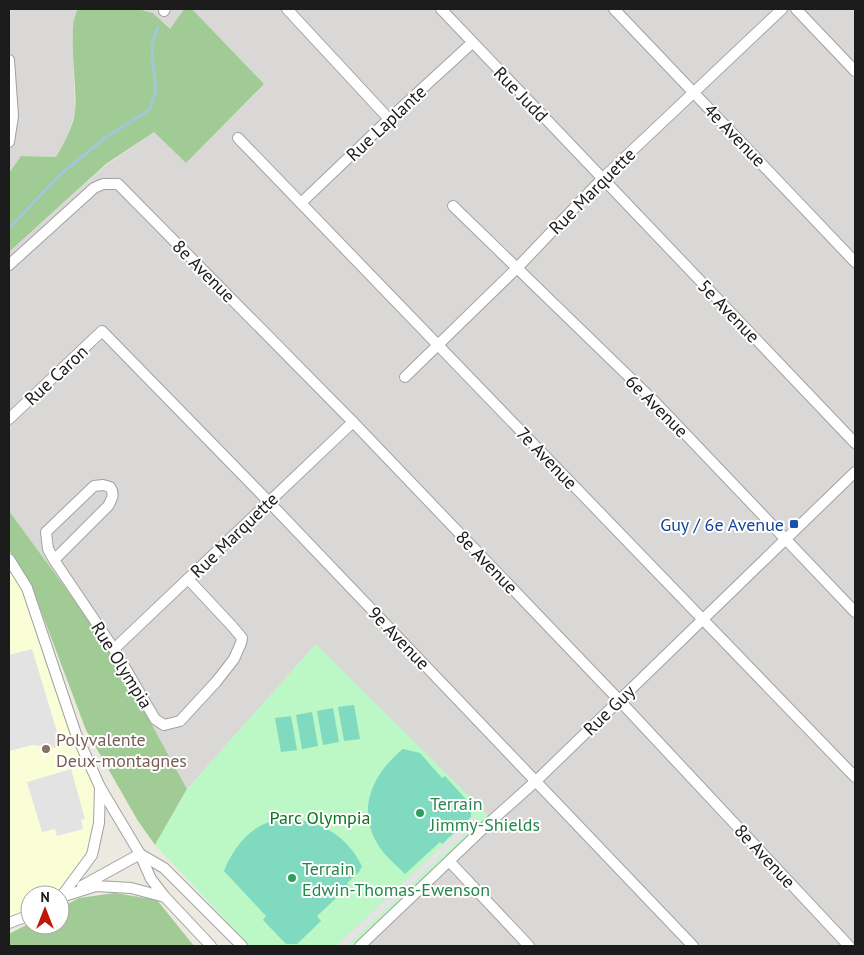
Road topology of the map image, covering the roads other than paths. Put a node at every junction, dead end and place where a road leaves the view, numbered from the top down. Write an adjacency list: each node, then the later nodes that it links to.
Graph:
1 (287, 9): 10 (street)
2 (441, 9): 6 (street, Rue Judd)
3 (614, 9): 9 (street, 4e Avenue)
4 (782, 9): 9 (street, Rue Marquette)
5 (796, 9): 8 (street)
6 (472, 43): 10 (street, Rue Laplante); 13 (street, Rue Judd)
7 (9, 60): 12 (street)
8 (855, 71)
9 (694, 92): 13 (street, Rue Marquette); 16 (street, 4e Avenue)
10 (389, 119): 14 (street, Rue Laplante)
11 (238, 138): 14 (street, 7e Avenue)
12 (9, 142)
13 (602, 179): 18 (street, Rue Marquette); 24 (street, 5e Avenue)
14 (300, 203): 20 (street, 7e Avenue)
15 (453, 206): 18 (street, 6e Avenue)
16 (855, 262)
17 (9, 265): 23 (street, 8e Avenue)
18 (517, 268): 20 (street, Rue Marquette); 27 (street, 6e Avenue)
19 (102, 331): 22 (street, Rue Caron); 26 (street, 9e Avenue)
20 (438, 345): 21 (street, Rue Marquette); 32 (street, 7e Avenue)
21 (405, 377)
22 (9, 418)
23 (353, 422): 26 (street, Rue Marquette); 34 (street, 8e Avenue)
24 (855, 443)
25 (855, 472): 27 (street, Rue Guy)
26 (269, 502): 30 (street, Rue Marquette); 36 (street, 9e Avenue)
27 (786, 539): 31 (street, 6e Avenue); 32 (street, Rue Guy)
28 (9, 559): 37 (street)
29 (54, 560): 29 (street, Rue Olympia); 33 (street, Rue Olympia)
30 (188, 579): 33 (street, Rue Marquette); 33 (street, Rue Olympia)
31 (855, 612)
32 (703, 619): 34 (street, Rue Guy); 35 (street, 7e Avenue)
33 (114, 649)
34 (618, 700): 36 (street, Rue Guy); 49 (street, 8e Avenue)
35 (855, 778)
36 (536, 781): 39 (street, Rue Guy); 48 (street, 9e Avenue)
37 (100, 787): 38 (street); 40 (street)
38 (140, 854): 41 (street); 43 (street); 46 (street)
39 (450, 862): 44 (street, Rue Guy); 47 (street)
40 (70, 886)
41 (70, 893)
42 (70, 895): 43 (street)
43 (165, 897): 45 (street)
44 (367, 944)
45 (212, 946)
46 (242, 946)
47 (529, 946)
48 (693, 946)
49 (849, 946)

